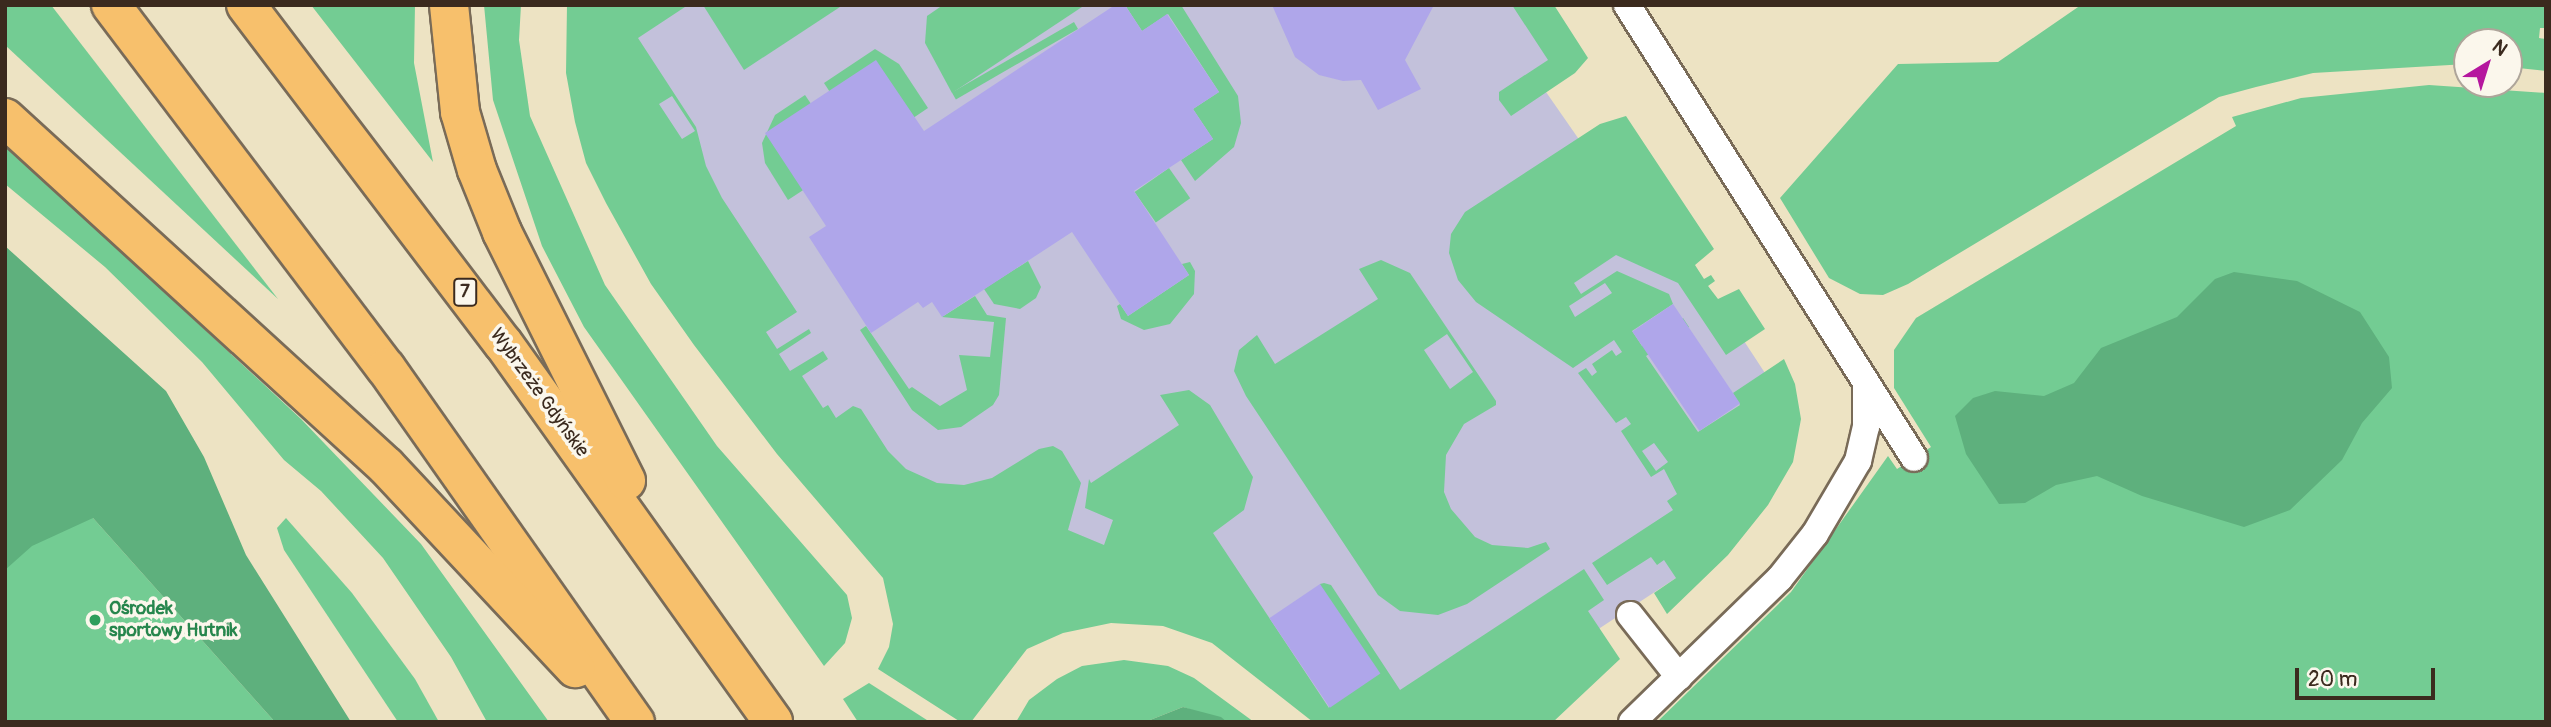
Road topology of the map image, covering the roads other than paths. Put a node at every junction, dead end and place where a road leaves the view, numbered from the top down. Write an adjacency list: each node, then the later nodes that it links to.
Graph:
1 (111, 5): 12 (highway)
2 (246, 5): 8 (highway, Wybrzeże Gdyńskie / 7)
3 (449, 5): 8 (highway)
4 (1627, 5): 6 (lane)
5 (5, 118): 11 (highway)
6 (1866, 383): 7 (lane); 10 (lane)
7 (1914, 458)
8 (677, 583): 13 (highway, Wybrzeże Gdyńskie / 7)
9 (1630, 615): 10 (lane)
10 (1679, 677): 14 (lane)
11 (625, 722)
12 (635, 722)
13 (773, 722)
14 (1632, 722)

